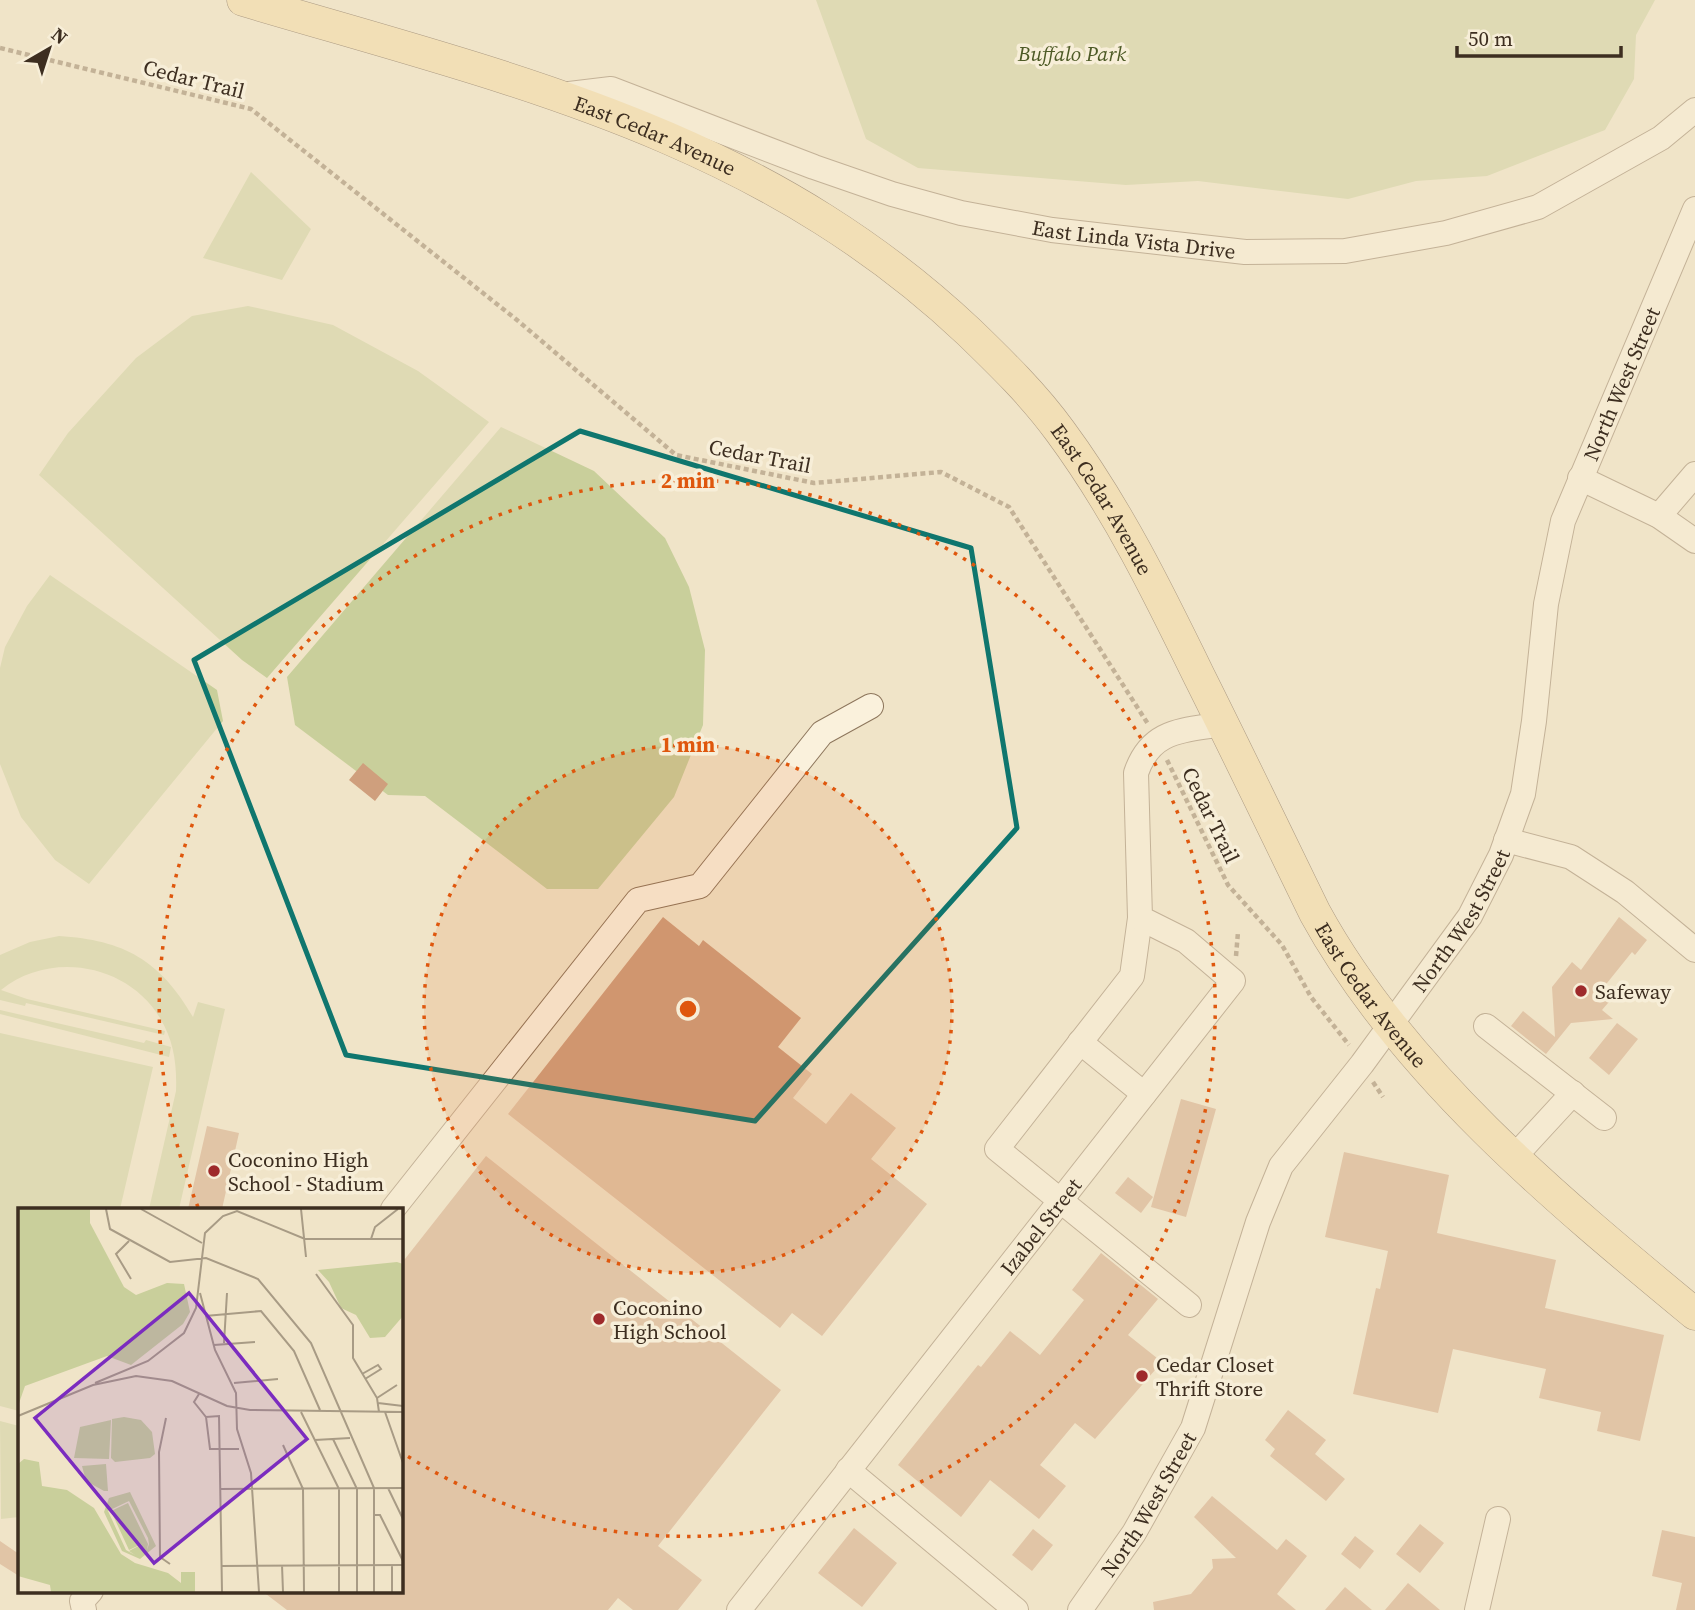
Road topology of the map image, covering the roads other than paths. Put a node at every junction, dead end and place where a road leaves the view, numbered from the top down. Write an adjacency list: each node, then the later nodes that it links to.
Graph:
1 (243, 0): 2 (main road, East Cedar Avenue)
2 (561, 95): 3 (street, East Linda Vista Drive); 11 (main road, East Cedar Avenue)
3 (1695, 110)
4 (1695, 209): 5 (street, North West Street)
5 (1689, 241): 7 (street, North West Street)
6 (1695, 474): 8 (street)
7 (1580, 478): 8 (street); 12 (street, North West Street)
8 (1659, 516): 9 (street)
9 (1695, 541)
10 (871, 706): 23 (street)
11 (1223, 724): 13 (street); 15 (main road, East Cedar Avenue)
12 (1506, 840): 14 (street); 15 (street, North West Street)
13 (1140, 918): 17 (street); 19 (street, Izabel Street)
14 (1695, 950)
15 (1390, 1024): 21 (main road, East Cedar Avenue); 32 (street, North West Street)
16 (1486, 1026): 18 (street)
17 (1080, 1042): 19 (street); 22 (street)
18 (1573, 1093): 20 (street); 21 (street)
19 (1144, 1094): 22 (street, Izabel Street)
20 (1604, 1118)
21 (1515, 1156): 25 (main road, East Cedar Avenue)
22 (1060, 1201): 24 (street); 26 (street, Izabel Street)
23 (394, 1208)
24 (1189, 1305)
25 (1695, 1314)
26 (848, 1470): 30 (street, Izabel Street); 31 (street)
27 (1498, 1519): 33 (street)
28 (90, 1592): 29 (street)
29 (84, 1610)
30 (739, 1610)
31 (1016, 1610)
32 (1080, 1610)
33 (1477, 1610)

